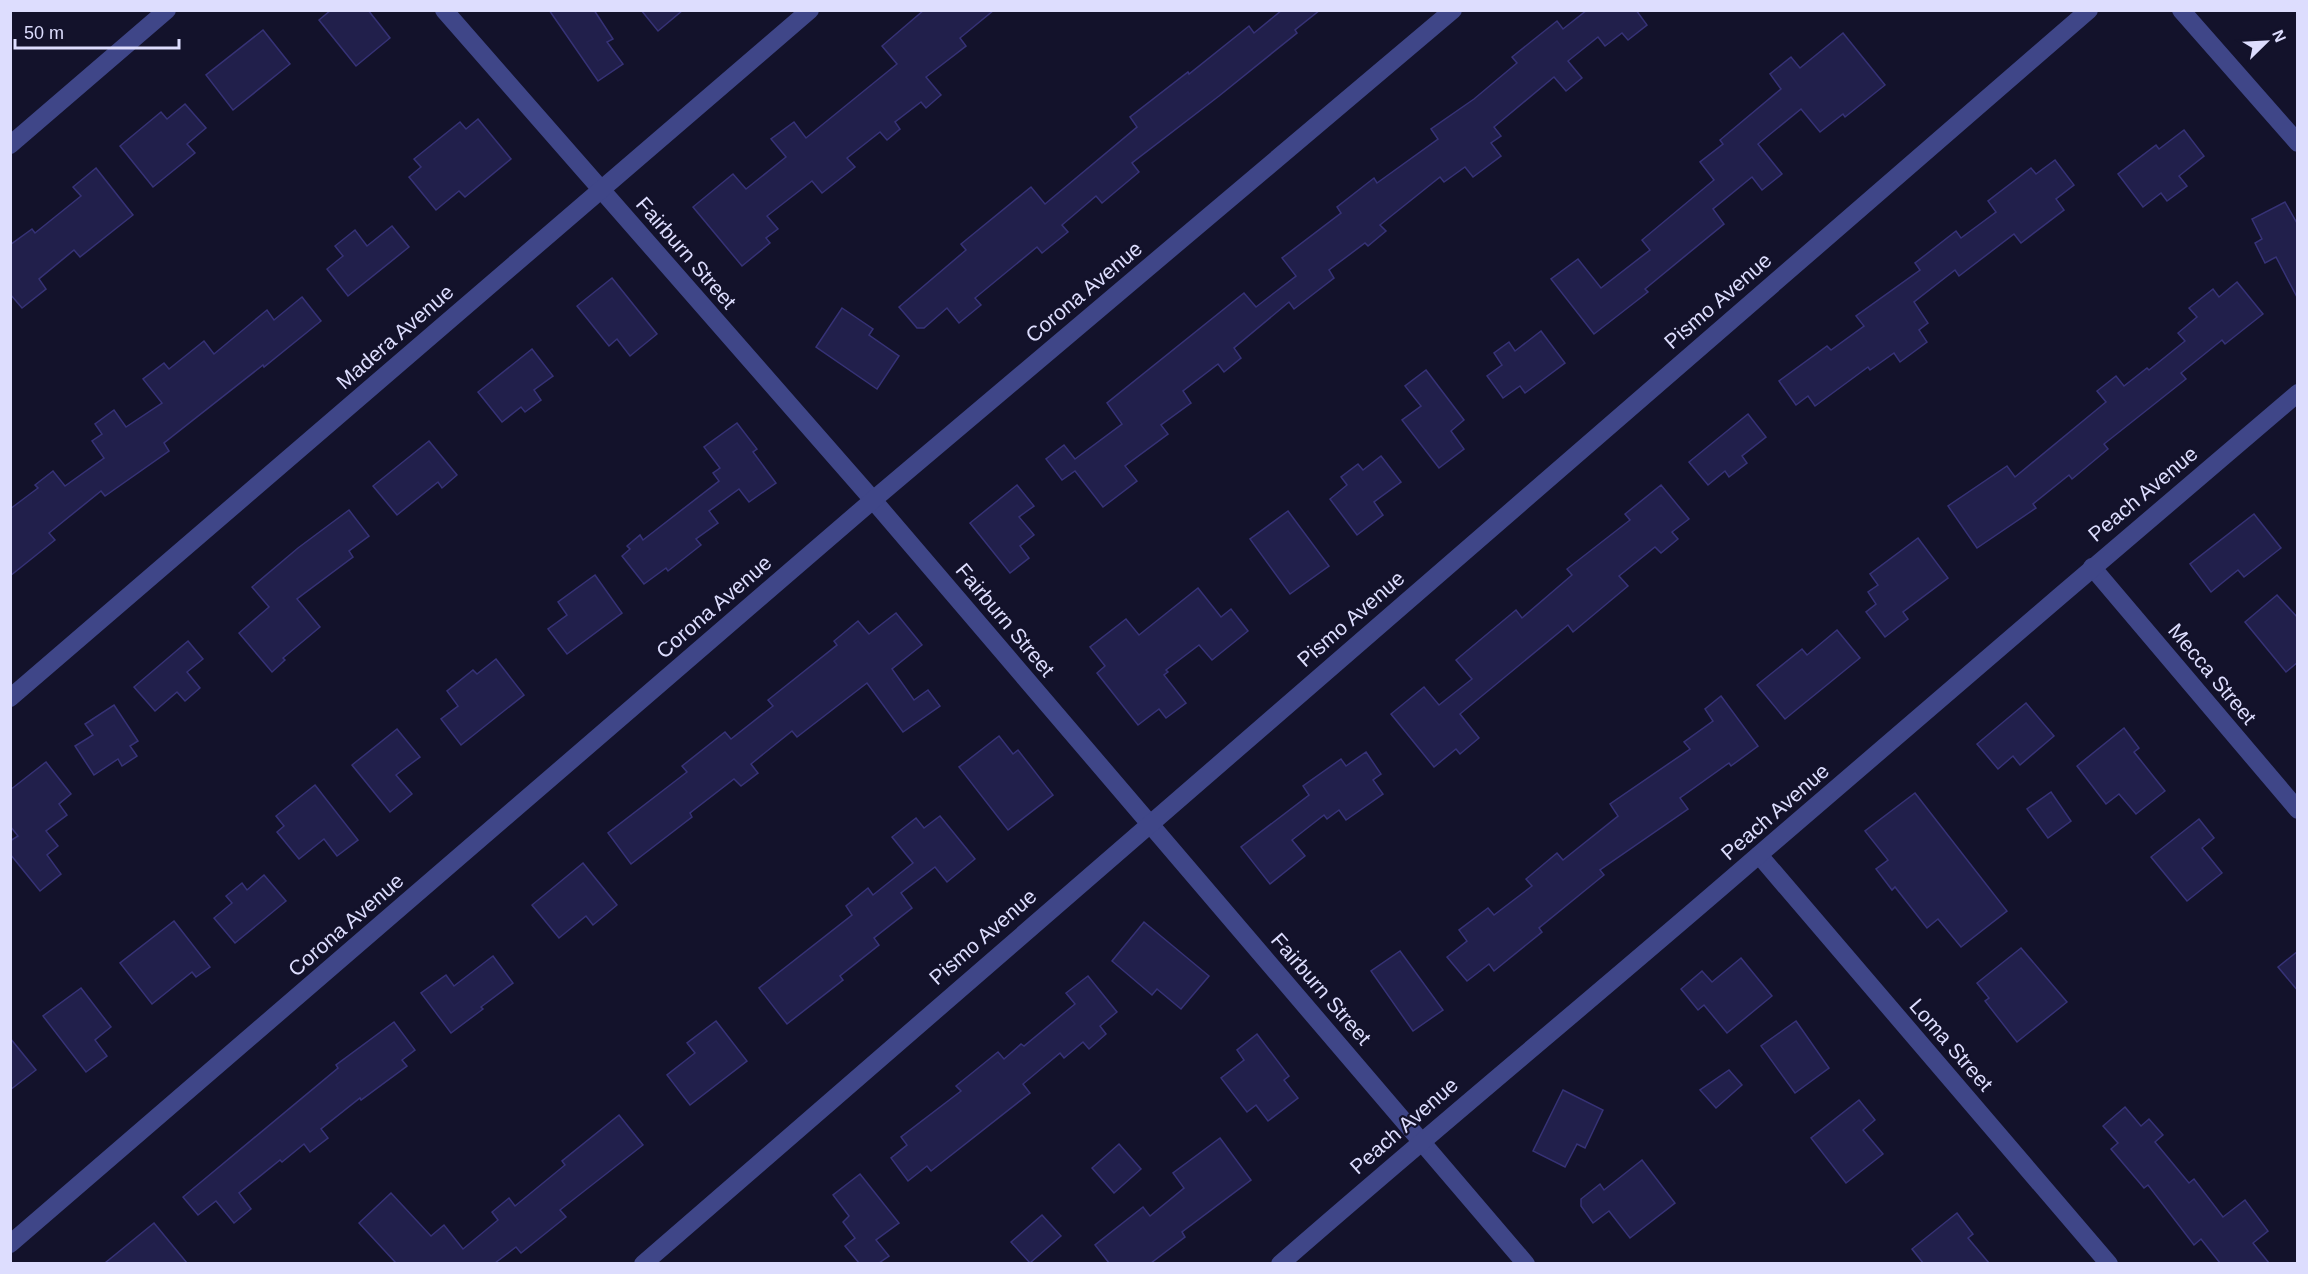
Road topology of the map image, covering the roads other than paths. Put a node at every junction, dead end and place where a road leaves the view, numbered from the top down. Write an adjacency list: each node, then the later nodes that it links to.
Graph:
1 (167, 10): 8 (street)
2 (444, 10): 9 (street, Fairburn Street)
3 (810, 10): 9 (street, Madera Avenue)
4 (1453, 10): 11 (street, Corona Avenue)
5 (2089, 10): 15 (street, Pismo Avenue)
6 (2181, 10): 7 (street)
7 (2298, 143)
8 (10, 146)
9 (600, 189): 11 (street, Fairburn Street); 13 (street, Madera Avenue)
10 (2298, 393): 12 (street, Peach Avenue)
11 (873, 500): 15 (street, Fairburn Street); 18 (street, Corona Avenue)
12 (2092, 567): 14 (street, Mecca Street); 16 (street, Peach Avenue)
13 (10, 698)
14 (2298, 810)
15 (1148, 824): 17 (street, Fairburn Street); 19 (street, Pismo Avenue)
16 (1759, 855): 17 (street, Peach Avenue); 22 (street, Loma Street)
17 (1422, 1140): 20 (street, Peach Avenue); 21 (street, Fairburn Street)
18 (10, 1244)
19 (643, 1263)
20 (1280, 1263)
21 (1526, 1263)
22 (2109, 1263)

